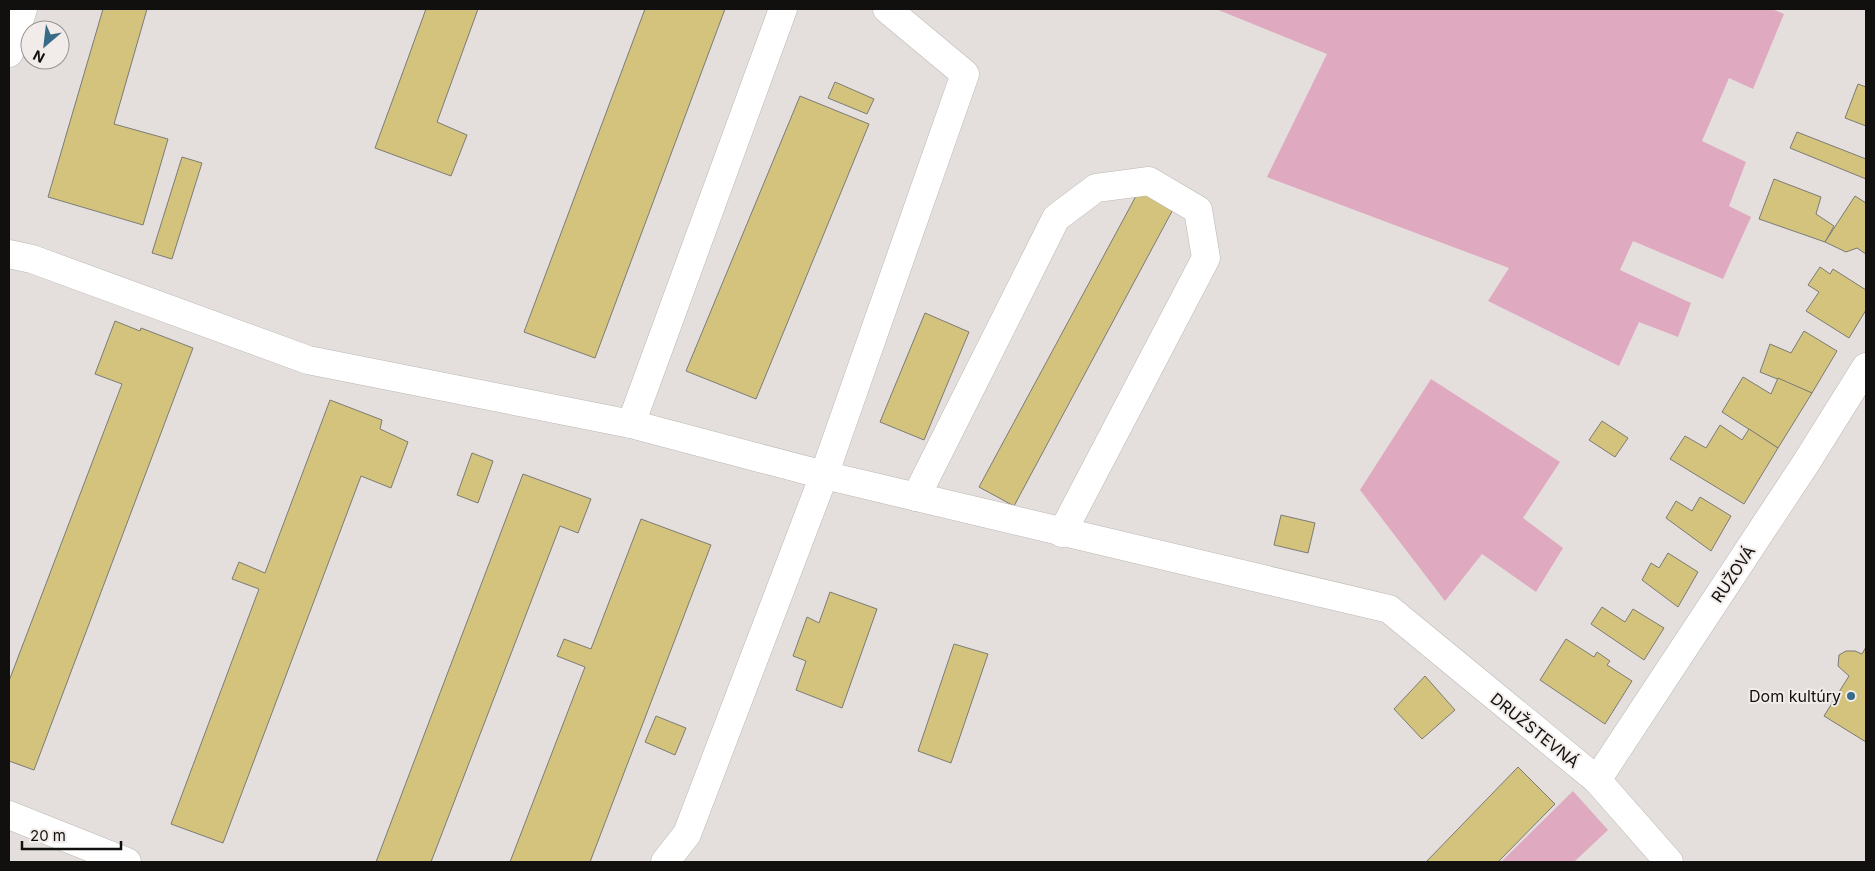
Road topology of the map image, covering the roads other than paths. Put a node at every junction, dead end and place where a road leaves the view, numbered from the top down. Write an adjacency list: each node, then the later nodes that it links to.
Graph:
1 (22, 9): 4 (street)
2 (783, 9): 7 (street)
3 (887, 9): 8 (street)
4 (9, 52)
5 (9, 254): 7 (street)
6 (1866, 367): 11 (street, RUŽOVÁ)
7 (631, 424): 8 (street)
8 (824, 475): 9 (street); 14 (street)
9 (916, 496): 10 (street); 10 (street)
10 (1062, 533): 11 (street, DRUŽSTEVNÁ)
11 (1597, 780): 15 (street, DRUŽSTEVNÁ)
12 (9, 815): 13 (street)
13 (127, 862)
14 (665, 862)
15 (1669, 862)

